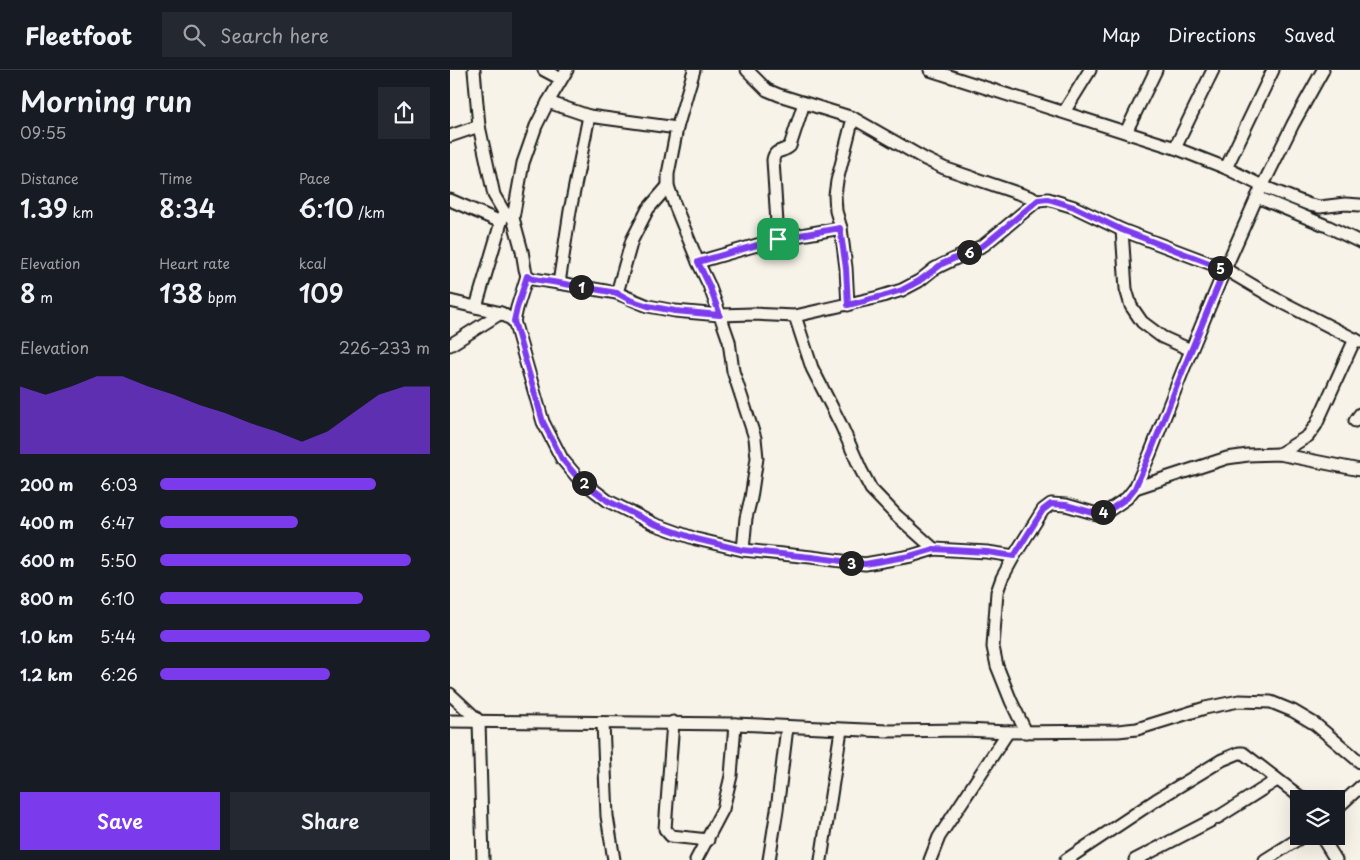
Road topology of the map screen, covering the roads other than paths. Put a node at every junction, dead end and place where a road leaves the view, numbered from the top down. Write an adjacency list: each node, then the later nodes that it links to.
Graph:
1 (474, 70): 18 (street)
2 (544, 70): 11 (street)
3 (694, 70): 19 (street)
4 (747, 70): 14 (street)
5 (930, 70): 12 (street)
6 (1090, 70): 15 (street)
7 (1156, 70): 20 (street)
8 (1213, 70): 22 (street)
9 (1274, 70): 23 (street)
10 (1323, 70): 25 (street)
11 (564, 74): 13 (street)
12 (960, 74): 15 (street)
13 (548, 102): 16 (street); 30 (street)
14 (804, 104): 17 (street); 33 (street)
15 (1064, 112): 20 (street)
16 (589, 116): 19 (street); 38 (street)
17 (853, 118): 28 (street); 31 (street)
18 (479, 126): 21 (street); 30 (street)
19 (677, 128): 24 (street)
20 (1126, 132): 22 (street)
21 (450, 136)
22 (1175, 148): 23 (street)
23 (1226, 168): 25 (street)
24 (668, 186): 35 (street); 39 (street)
25 (1262, 186): 26 (street); 29 (street)
26 (1257, 197): 34 (street); 36 (street)
27 (450, 200): 30 (street)
28 (1038, 200): 32 (street); 41 (street)
29 (1360, 205)
30 (506, 217): 37 (street); 42 (street)
31 (840, 228): 33 (street); 41 (street)
32 (1122, 230): 36 (street); 49 (street)
33 (778, 239): 35 (street)
34 (1360, 242)
35 (698, 262): 44 (street)
36 (1225, 269): 47 (street); 49 (street)
37 (527, 276): 38 (street); 46 (street)
38 (559, 283): 39 (street)
39 (617, 293): 44 (street)
40 (450, 301): 42 (street)
41 (848, 305): 45 (street)
42 (476, 307): 43 (street)
43 (501, 313): 46 (street); 48 (street)
44 (720, 315): 45 (street); 54 (street)
45 (795, 316): 53 (street)
46 (514, 321): 54 (street)
47 (1357, 340): 50 (street)
48 (450, 345)
49 (1191, 350): 52 (street)
50 (1279, 454): 51 (street); 52 (street)
51 (1360, 470)
52 (1135, 488): 55 (street)
53 (934, 549): 54 (street); 55 (street)
54 (742, 550)
55 (1014, 556): 65 (street)
56 (450, 694): 58 (street)
57 (450, 720): 58 (street)
58 (479, 721): 59 (street); 74 (street)
59 (603, 722): 60 (street); 75 (street)
60 (674, 722): 61 (street); 71 (street)
61 (735, 724): 62 (street); 71 (street)
62 (787, 726): 63 (street); 77 (street)
63 (841, 730): 64 (street); 78 (street)
64 (1008, 732): 65 (street); 79 (street)
65 (1026, 732): 66 (street)
66 (1360, 762)
67 (1277, 780): 69 (street); 80 (street); 81 (street)
68 (1360, 787): 70 (street)
69 (1291, 790)
70 (1345, 801)
71 (708, 840): 76 (street)
72 (1290, 844): 82 (street)
73 (1327, 845): 83 (street)
74 (483, 860)
75 (614, 860)
76 (696, 860)
77 (769, 860)
78 (821, 860)
79 (930, 860)
80 (1066, 860)
81 (1135, 860)
82 (1265, 860)
83 (1336, 860)

